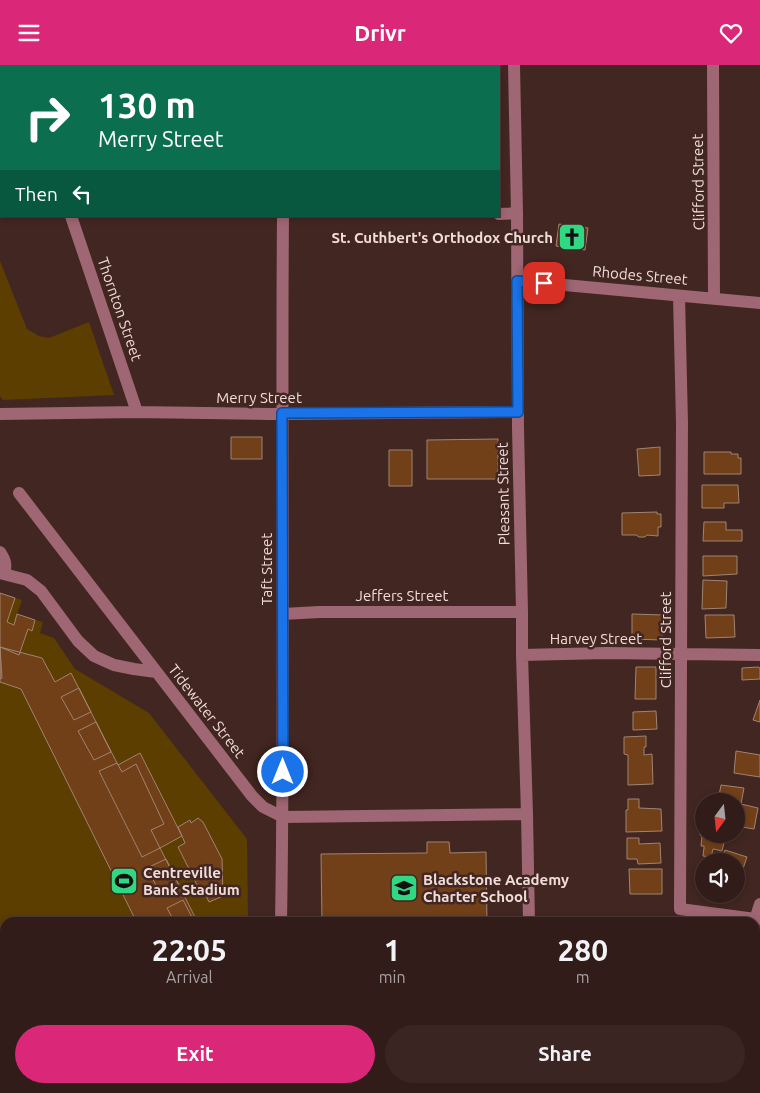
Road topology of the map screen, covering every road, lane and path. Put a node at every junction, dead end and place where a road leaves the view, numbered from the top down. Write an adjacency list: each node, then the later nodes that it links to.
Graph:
1 (514, 65): 3 (street, Pleasant Street)
2 (713, 65): 9 (street, Clifford Street)
3 (517, 213): 4 (street); 7 (street, Pleasant Street)
4 (500, 214)
5 (71, 217): 12 (street, Thornton Street)
6 (283, 217): 13 (street, Taft Street)
7 (517, 281): 8 (street, Rhodes Street); 11 (street, Pleasant Street)
8 (679, 295): 9 (street, Rhodes Street); 21 (street, Clifford Street)
9 (714, 298): 10 (street, Rhodes Street)
10 (760, 303)
11 (518, 412): 13 (street, Merry Street); 18 (street, Pleasant Street)
12 (137, 413): 13 (street, Merry Street); 14 (street, Merry Street)
13 (282, 413): 19 (street, Taft Street)
14 (0, 414)
15 (18, 493): 23 (street, Tidewater Street)
16 (0, 552): 17 (street)
17 (2, 573): 23 (street)
18 (522, 611): 19 (street, Jeffers Street); 20 (street, Pleasant Street)
19 (283, 614): 25 (street, Taft Street)
20 (522, 655): 21 (street, Harvey Street); 24 (street, Pleasant Street)
21 (681, 655): 22 (street, Harvey Street); 29 (street, Clifford Street)
22 (760, 655)
23 (156, 672): 25 (street, Tidewater Street)
24 (527, 814): 25 (street, Tidewater Street); 28 (street, Pleasant Street)
25 (283, 817): 27 (street, Taft Street)
26 (760, 904): 30 (street)
27 (281, 917)
28 (530, 917)
29 (730, 917)
30 (756, 917)

